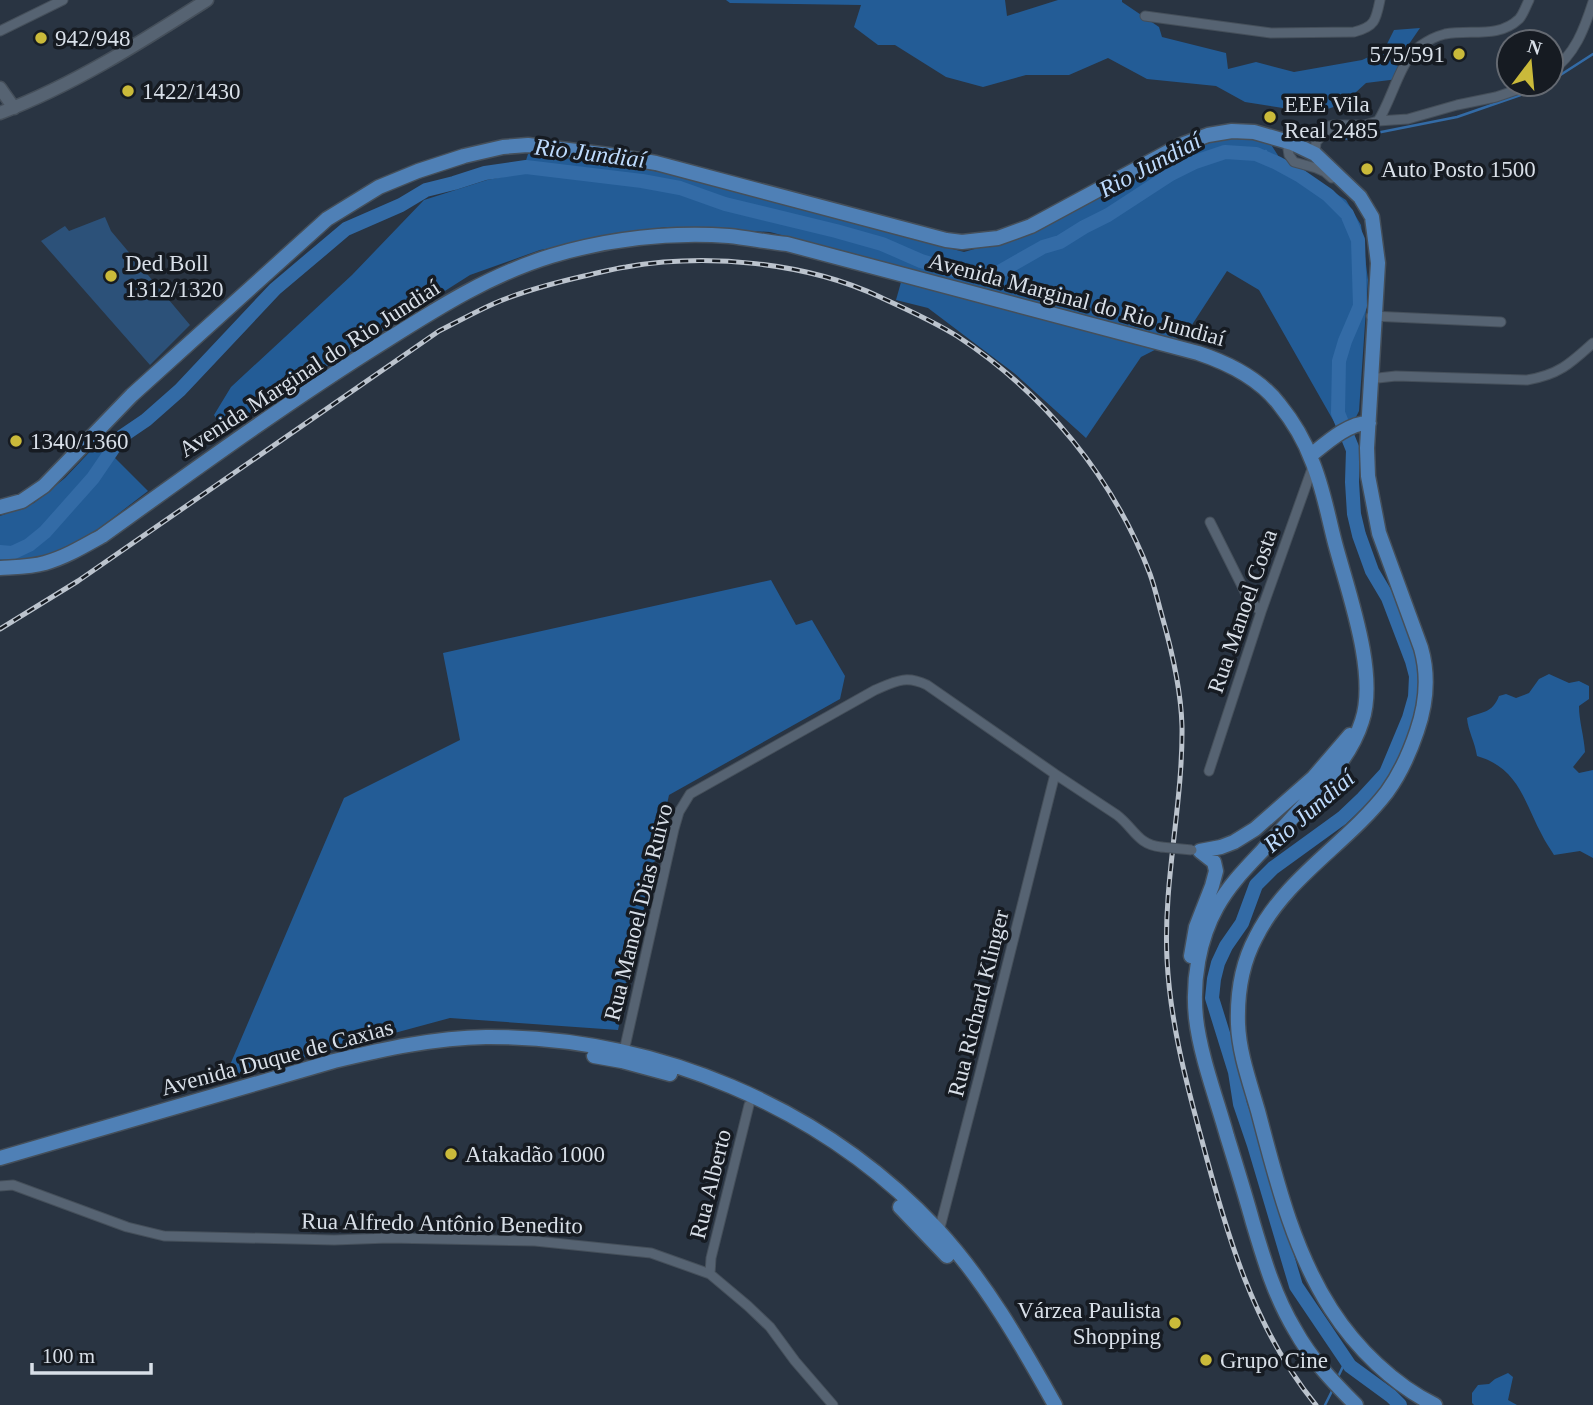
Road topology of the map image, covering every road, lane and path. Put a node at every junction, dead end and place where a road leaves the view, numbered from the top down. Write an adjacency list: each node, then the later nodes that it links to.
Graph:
1 (63, 0): 7 (street)
2 (207, 0): 11 (main road)
3 (1380, 0): 6 (street)
4 (1529, 0): 13 (street)
5 (1593, 2): 8 (street)
6 (1145, 16)
7 (0, 31)
8 (1565, 59)
9 (0, 88): 11 (main road)
10 (1495, 97): 13 (street)
11 (14, 108): 12 (main road)
12 (0, 113)
13 (1378, 121): 14 (street)
14 (1333, 125): 15 (street); 16 (street)
15 (1297, 138): 16 (main road, Avenida Marginal do Rio Jundiaí); 17 (street); 23 (main road, Avenida Marginal do Rio Jundiaí)
16 (1316, 148): 17 (main road, Avenida Marginal do Rio Jundiaí)
17 (1372, 316): 18 (street); 20 (main road, Avenida Marginal do Rio Jundiaí)
18 (1501, 322)
19 (1593, 343): 20 (street)
20 (1368, 379): 21 (main road, Avenida Marginal do Rio Jundiaí)
21 (1362, 424): 22 (main road); 43 (main road, Avenida Marginal do Rio Jundiaí)
22 (1312, 460): 25 (main road, Avenida Marginal do Rio Jundiaí); 26 (street, Rua Manoel Costa); 27 (main road, Avenida Marginal do Rio Jundiaí)
23 (0, 507)
24 (1210, 522): 26 (street)
25 (0, 568)
26 (1261, 612): 28 (street, Rua Manoel Costa)
27 (1363, 719): 30 (main road); 31 (main road, Avenida Marginal do Rio Jundiaí)
28 (1209, 771)
29 (1055, 775): 30 (street, Rua Manoel Dias Ruivo, bridge); 32 (street, Rua Manoel Dias Ruivo); 37 (street, Rua Richard Klinger)
30 (1196, 850): 31 (main road)
31 (1195, 1016): 42 (main road, Avenida Marginal do Rio Jundiaí)
32 (624, 1051): 34 (main road, Avenida Duque de Caxias); 37 (main road, Avenida Duque de Caxias)
33 (750, 1105): 35 (main road, Avenida Duque de Caxias); 37 (main road, Avenida Duque de Caxias); 38 (street, Rua Alberto)
34 (0, 1158)
35 (0, 1167)
36 (0, 1186): 38 (street, Rua Alfredo Antônio Benedito)
37 (935, 1235): 40 (main road, Avenida Duque de Caxias); 41 (main road, Avenida Duque de Caxias)
38 (710, 1274): 39 (street, Rua Alfredo Antônio Benedito)
39 (832, 1404)
40 (1044, 1405)
41 (1055, 1405)
42 (1356, 1405)
43 (1435, 1405)

